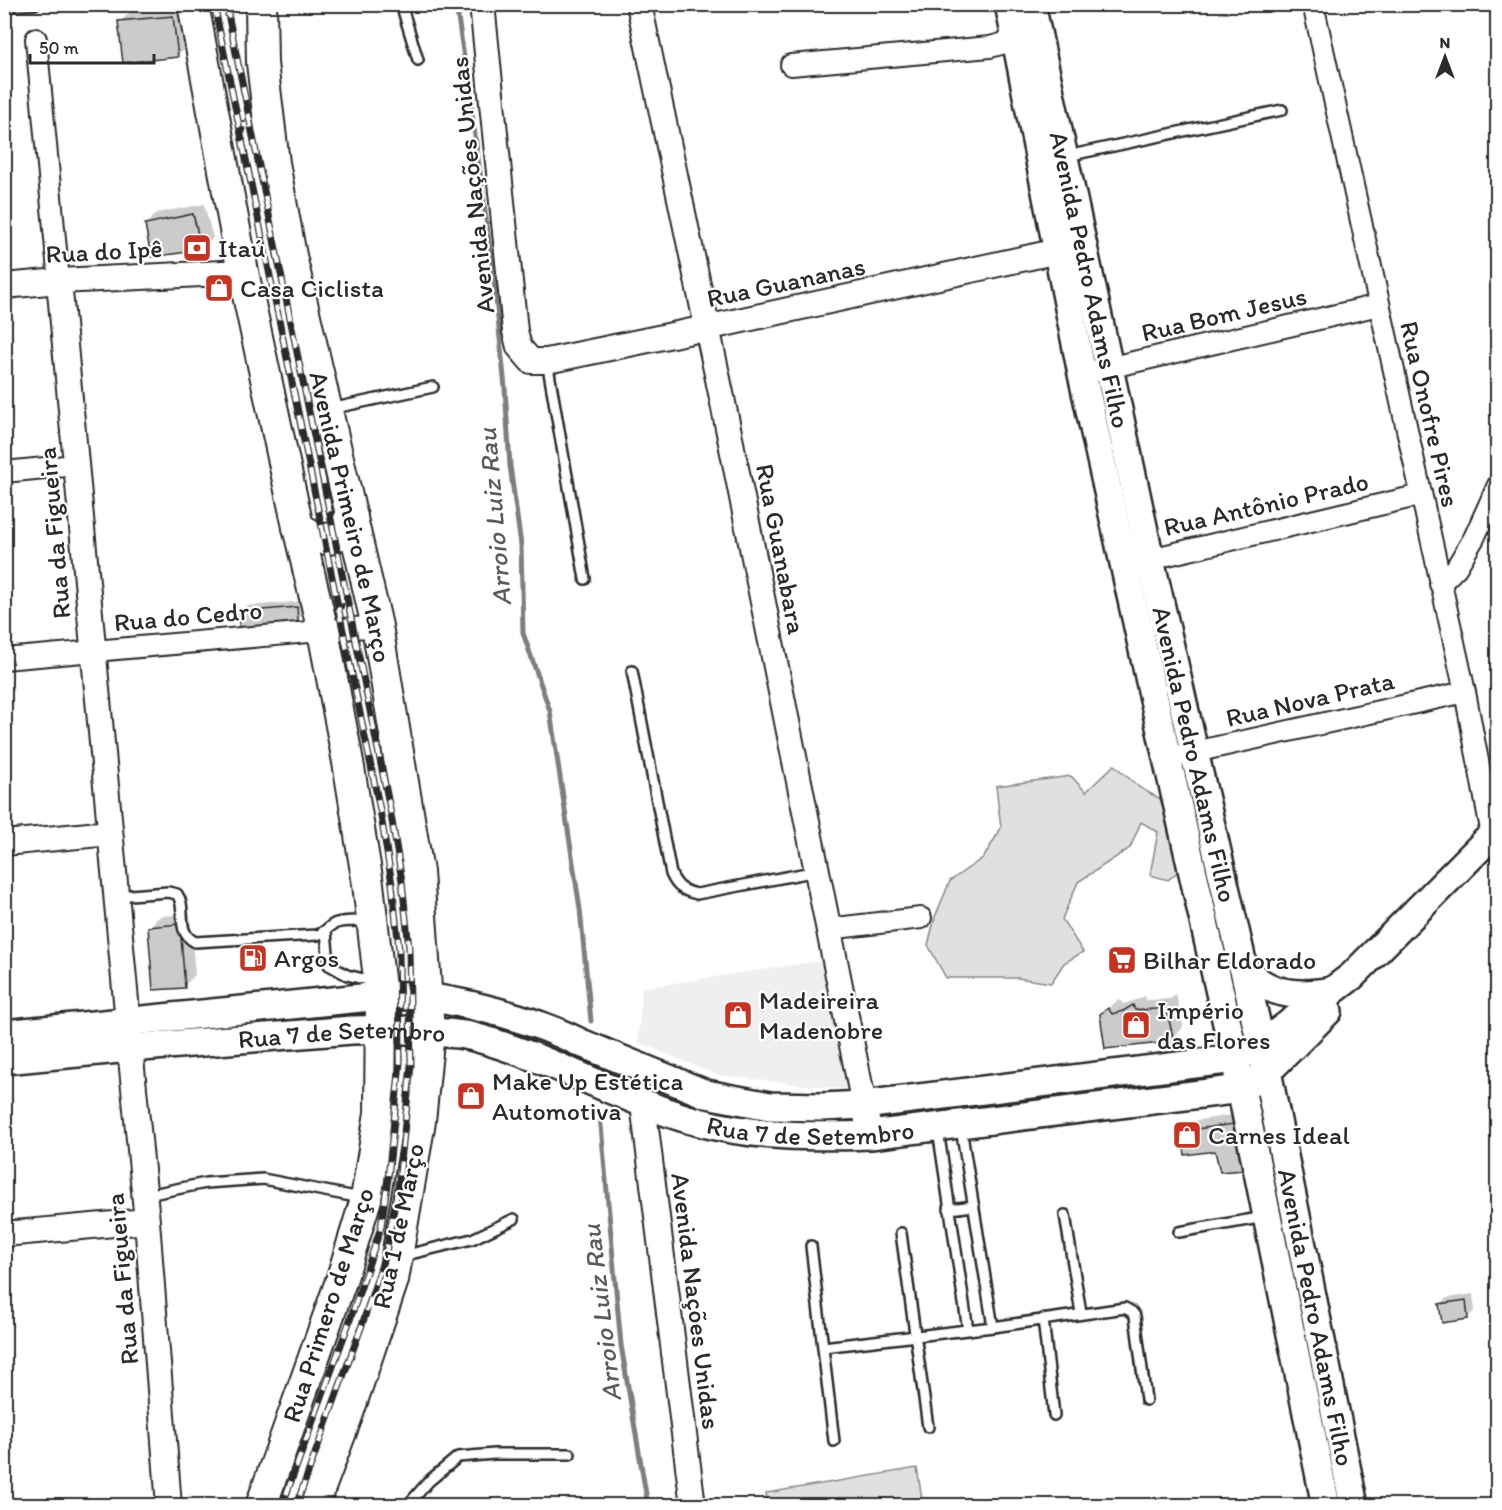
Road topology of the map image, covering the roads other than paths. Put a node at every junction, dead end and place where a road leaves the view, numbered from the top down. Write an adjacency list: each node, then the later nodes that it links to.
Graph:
1 (35, 4): 10 (lane)
2 (193, 4): 19 (main road, Avenida Primeiro de Março)
3 (261, 4): 28 (main road, Avenida Primeiro de Março)
4 (401, 4): 14 (lane)
5 (482, 4): 24 (street, Avenida Nações Unidas)
6 (639, 4): 23 (street, Rua Guanabara)
7 (1009, 4): 13 (main road, Avenida Pedro Adams Filho)
8 (1031, 4): 17 (main road, Avenida Pedro Adams Filho)
9 (1313, 4): 22 (street, Rua Onofre Pires)
10 (27, 5): 11 (lane)
11 (4, 6)
12 (36, 39): 20 (street, Rua da Figueira)
13 (1016, 40): 15 (street); 18 (main road, Avenida Pedro Adams Filho)
14 (418, 60)
15 (791, 66)
16 (1282, 110): 17 (lane)
17 (1064, 156): 25 (main road, Avenida Pedro Adams Filho)
18 (1058, 251): 23 (street, Rua Guananas); 26 (main road, Avenida Pedro Adams Filho)
19 (243, 272): 20 (street, Rua do Ipê); 34 (main road, Avenida Primeiro de Março)
20 (59, 281): 21 (street, Rua do Ipê); 29 (street, Rua da Figueira)
21 (4, 286)
22 (1379, 305): 25 (street, Rua Bom Jesus); 32 (street, Rua Onofre Pires)
23 (706, 328): 24 (street, Rua Guananas); 50 (street, Rua Guanabara)
24 (537, 359): 37 (lane)
25 (1109, 369): 26 (street, Rua Bom Jesus); 35 (main road, Avenida Pedro Adams Filho)
26 (1082, 374): 36 (main road, Avenida Pedro Adams Filho)
27 (433, 387): 28 (lane)
28 (327, 410): 33 (main road, Avenida Primeiro de Março)
29 (76, 465): 30 (street); 41 (street, Rua da Figueira)
30 (4, 472)
31 (1497, 485): 38 (street)
32 (1421, 495): 35 (street, Rua Antônio Prado); 38 (street, Rua Onofre Pires)
33 (352, 517): 34 (main road); 39 (main road, Avenida Primeiro de Março)
34 (298, 527): 40 (main road, Avenida Primeiro de Março)
35 (1150, 559): 36 (street, Rua Antônio Prado); 45 (main road, Avenida Pedro Adams Filho)
36 (1123, 566): 46 (main road, Avenida Pedro Adams Filho)
37 (585, 579)
38 (1440, 584): 44 (street, Rua Onofre Pires)
39 (377, 626): 40 (street, Rua do Cedro); 59 (main road, Avenida Primeiro de Março)
40 (322, 631): 41 (street, Rua do Cedro); 53 (main road, Avenida Primeiro de Março)
41 (93, 651): 42 (street, Rua do Cedro); 48 (street, Rua da Figueira)
42 (4, 659)
43 (633, 671): 50 (lane)
44 (1465, 692): 45 (street, Rua Nova Prata); 47 (street, Rua Onofre Pires)
45 (1194, 753): 46 (street, Rua Nova Prata); 56 (main road, Avenida Pedro Adams Filho)
46 (1167, 758): 65 (main road, Avenida Pedro Adams Filho)
47 (1495, 832): 57 (main road)
48 (110, 833): 49 (street); 51 (street, Rua da Figueira)
49 (4, 843)
50 (817, 871): 54 (street, Rua Guanabara)
51 (116, 896): 55 (lane); 63 (street, Rua da Figueira)
52 (921, 918): 54 (street)
53 (372, 921): 55 (lane); 58 (main road, Avenida Primeiro de Março)
54 (828, 929): 70 (street, Rua Guanabara)
55 (326, 931): 58 (lane)
56 (1243, 968): 57 (main road); 64 (main road, Avenida Pedro Adams Filho)
57 (1342, 984): 64 (main road, Rua 7 de Setembro); 67 (main road, Rua 7 de Setembro)
58 (380, 990): 59 (main road, Rua 7 de Setembro); 60 (main road, Avenida Primeiro de Março); 63 (main road, Rua 7 de Setembro)
59 (427, 998): 61 (main road, Avenida Primeiro de Março); 70 (main road, Rua 7 de Setembro)
60 (381, 1029): 61 (main road, Rua 7 de Setembro); 63 (main road, Rua 7 de Setembro); 74 (main road, Rua Primero de Março)
61 (429, 1032): 69 (main road, Rua 7 de Setembro); 85 (main road, Rua 1 de Março)
62 (4, 1034): 63 (main road, Rua 7 de Setembro)
63 (129, 1035): 66 (main road, Rua 7 de Setembro); 73 (street, Rua da Figueira)
64 (1261, 1045): 65 (main road, Rua 7 de Setembro); 67 (main road, Avenida Pedro Adams Filho)
65 (1235, 1059): 68 (main road, Avenida Pedro Adams Filho); 70 (main road, Rua 7 de Setembro)
66 (4, 1060)
67 (1267, 1072): 68 (main road, Rua 7 de Setembro); 103 (main road, Avenida Pedro Adams Filho)
68 (1241, 1089): 71 (main road, Rua 7 de Setembro); 78 (main road, Avenida Pedro Adams Filho)
69 (643, 1104): 72 (main road, Rua 7 de Setembro); 101 (street, Avenida Nações Unidas)
70 (863, 1105): 72 (street, Rua Guanabara)
71 (949, 1125): 72 (main road, Rua 7 de Setembro); 75 (lane); 76 (lane)
72 (870, 1135)
73 (144, 1196): 74 (lane); 80 (street, Rua da Figueira)
74 (366, 1199): 98 (main road, Rua Primero de Março)
75 (974, 1206): 76 (lane); 88 (lane)
76 (949, 1209): 89 (lane)
77 (1065, 1215): 86 (lane)
78 (1267, 1216): 81 (lane); 102 (main road, Avenida Pedro Adams Filho)
79 (514, 1219): 85 (lane)
80 (147, 1221): 83 (street); 97 (street, Rua da Figueira)
81 (1179, 1232)
82 (901, 1233): 90 (lane)
83 (4, 1234)
84 (811, 1246): 91 (lane)
85 (397, 1257): 99 (main road, Rua 1 de Março)
86 (1081, 1314): 87 (lane); 92 (lane)
87 (1043, 1319): 88 (lane); 93 (lane)
88 (993, 1327): 89 (lane)
89 (968, 1330): 90 (lane)
90 (916, 1336): 91 (lane); 94 (lane)
91 (824, 1347): 95 (lane)
92 (1146, 1400)
93 (1054, 1415)
94 (928, 1427)
95 (834, 1441)
96 (570, 1454): 100 (lane)
97 (169, 1506)
98 (261, 1506)
99 (313, 1506)
100 (407, 1506)
101 (693, 1506)
102 (1326, 1506)
103 (1354, 1506)

